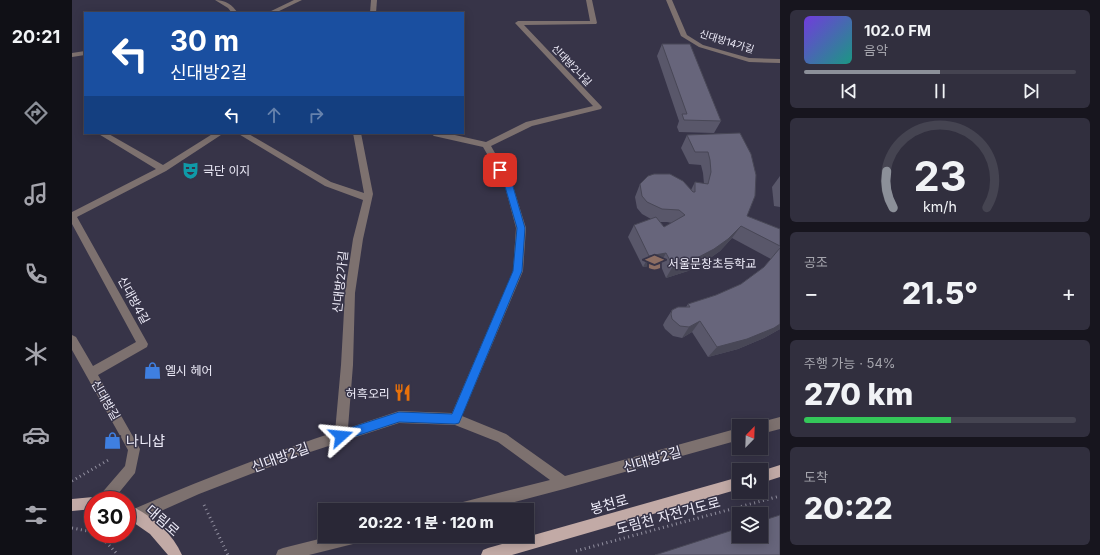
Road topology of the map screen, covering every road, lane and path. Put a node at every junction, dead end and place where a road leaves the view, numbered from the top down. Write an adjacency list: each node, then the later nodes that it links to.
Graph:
1 (218, 0): 6 (street)
2 (299, 0): 7 (street)
3 (374, 0): 8 (street)
4 (589, 0): 17 (street, 신대방2나길)
5 (669, 0): 11 (street, 신대방14가길)
6 (234, 12)
7 (272, 12)
8 (373, 12)
9 (84, 53): 10 (street)
10 (72, 55)
11 (780, 61)
12 (103, 134): 18 (street)
13 (218, 134): 18 (street, 신대방4길)
14 (244, 134): 19 (street)
15 (357, 134): 19 (street, 신대방2가길)
16 (438, 134): 17 (street)
17 (486, 145): 23 (street)
18 (163, 169): 20 (street, 신대방4길)
19 (368, 198): 26 (street, 신대방2가길)
20 (72, 216): 22 (street, 신대방4길)
21 (72, 340): 22 (street, 신대방길)
22 (91, 373): 35 (street, 신대방길)
23 (455, 419): 26 (street, 신대방2길); 32 (street, 신대방2길)
24 (780, 423): 25 (street)
25 (768, 426)
26 (341, 436): 34 (street, 신대방2길)
27 (732, 436): 32 (street, 신대방2길)
28 (110, 459): 31 (path)
29 (780, 471): 30 (main road)
30 (768, 475)
31 (72, 481)
32 (564, 483): 37 (street, 신대방2길)
33 (732, 485): 51 (main road, 봉천로)
34 (197, 488): 40 (street, 신대방2길); 49 (path)
35 (113, 491)
36 (780, 496): 46 (path, 도림천 자전거도로)
37 (486, 503)
38 (84, 504): 39 (main road)
39 (72, 505)
40 (136, 512)
41 (136, 517): 48 (main road, 대림로)
42 (72, 528): 43 (path)
43 (84, 531)
44 (107, 543): 47 (path)
45 (330, 543): 50 (street)
46 (570, 553)
47 (118, 555)
48 (175, 555)
49 (228, 555)
50 (283, 555)
51 (488, 555)

